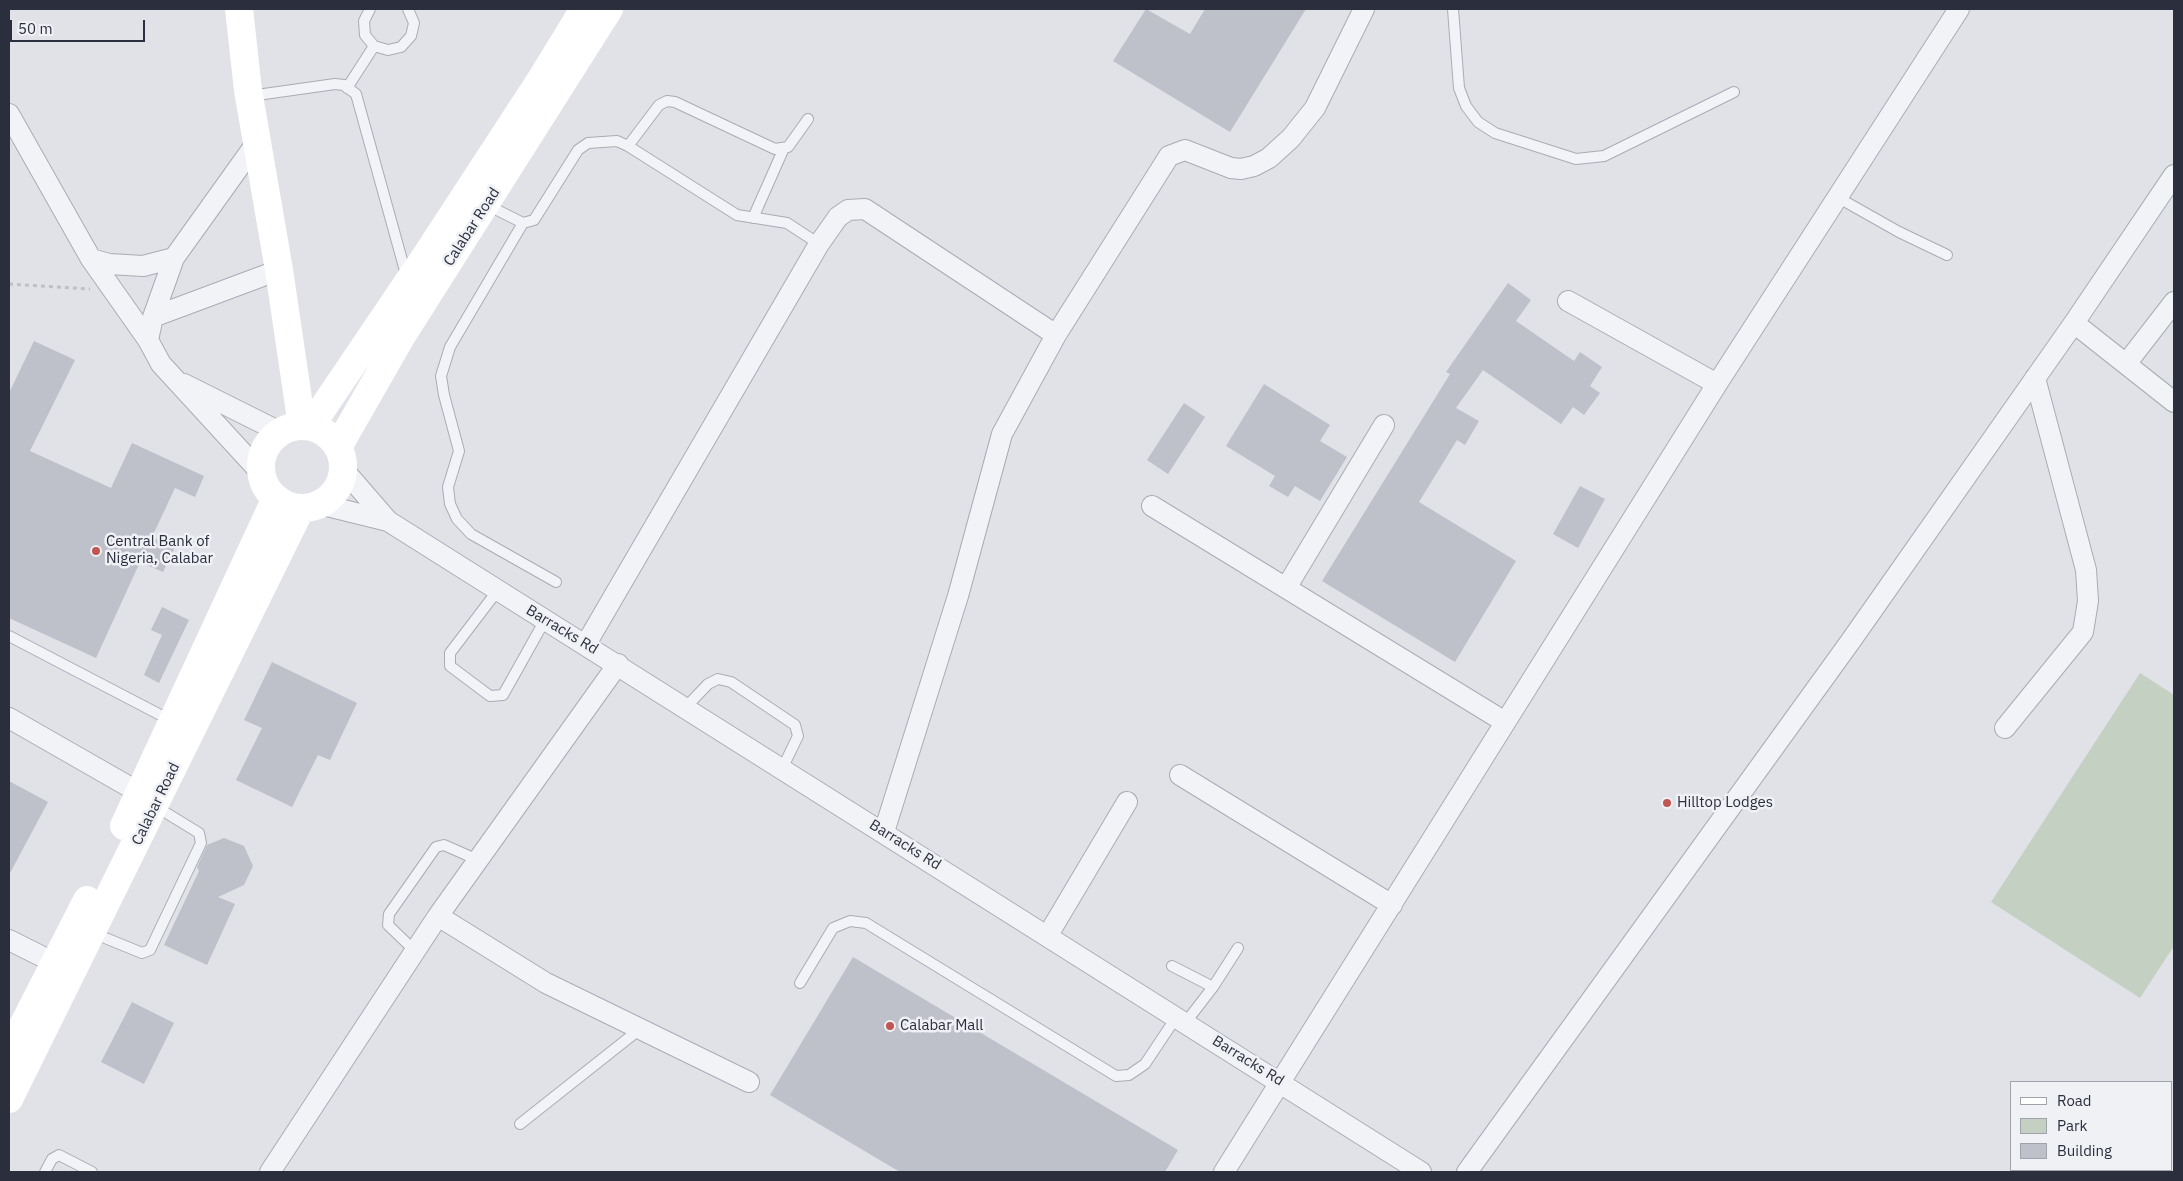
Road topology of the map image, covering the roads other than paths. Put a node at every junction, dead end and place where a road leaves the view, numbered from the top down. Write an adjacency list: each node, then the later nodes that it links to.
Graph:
1 (239, 9): 12 (main road)
2 (370, 9): 9 (lane)
3 (408, 9): 9 (lane)
4 (584, 9): 28 (main road, Calabar Road)
5 (610, 9): 20 (main road, Calabar Road)
6 (1364, 9): 33 (street)
7 (1453, 9): 11 (lane)
8 (1959, 9): 19 (street)
9 (374, 46): 10 (lane)
10 (347, 88): 12 (lane); 28 (lane)
11 (1734, 92)
12 (249, 96): 15 (main road)
13 (9, 114): 26 (street)
14 (808, 119): 17 (lane)
15 (257, 142): 25 (street); 27 (main road)
16 (628, 146): 17 (lane); 21 (lane); 22 (lane)
17 (784, 148): 21 (lane)
18 (2174, 175): 32 (street)
19 (1838, 197): 24 (lane); 38 (street)
20 (486, 205): 22 (lane); 42 (main road, Calabar Road)
21 (753, 218): 23 (lane)
22 (523, 223): 47 (lane)
23 (819, 244): 33 (street); 52 (street)
24 (1947, 255)
25 (174, 258): 26 (street); 31 (street)
26 (91, 259): 34 (street)
27 (279, 270): 31 (street); 41 (main road)
28 (408, 281): 41 (main road, Calabar Road)
29 (1568, 301): 38 (street)
30 (2174, 302): 35 (street)
31 (153, 317): 34 (street)
32 (2074, 323): 35 (street); 36 (street)
33 (1056, 335): 63 (street)
34 (148, 340): 37 (street)
35 (2126, 364): 39 (street)
36 (2035, 378): 58 (street); 88 (street)
37 (174, 379): 41 (street); 43 (street)
38 (1717, 384): 57 (street)
39 (2174, 402)
40 (1384, 425): 48 (street)
41 (297, 428): 42 (main road); 43 (main road)
42 (340, 458): 44 (main road); 46 (street, Barracks Rd)
43 (262, 474): 44 (main road)
44 (299, 503): 46 (street, Barracks Rd); 56 (main road, Calabar Road); 61 (main road, Calabar Road)
45 (1152, 506): 48 (street)
46 (388, 521): 49 (street, Barracks Rd)
47 (556, 582)
48 (1286, 588): 57 (street)
49 (498, 590): 50 (street, Barracks Rd); 50 (lane)
50 (545, 620): 52 (street, Barracks Rd)
51 (9, 636): 56 (lane)
52 (586, 644): 53 (street, Barracks Rd)
53 (618, 664): 54 (street, Barracks Rd); 64 (street)
54 (686, 707): 59 (street, Barracks Rd); 59 (lane)
55 (9, 718): 61 (street)
56 (173, 721): 61 (main road, Calabar Road)
57 (1505, 722): 65 (street)
58 (2005, 728)
59 (782, 769): 63 (street, Barracks Rd)
60 (1180, 775): 65 (street)
61 (147, 799): 67 (main road, Calabar Road); 67 (lane); 72 (main road, Calabar Road)
62 (1127, 802): 68 (street)
63 (884, 832): 68 (street, Barracks Rd)
64 (478, 860): 66 (street); 71 (lane)
65 (1392, 905): 80 (street)
66 (438, 916): 71 (street); 77 (street)
67 (92, 932): 81 (main road, Calabar Road)
68 (1048, 935): 76 (street, Barracks Rd)
69 (9, 940): 72 (street)
70 (1238, 948): 75 (lane)
71 (415, 951): 85 (street)
72 (55, 963): 78 (main road, Calabar Road)
73 (1172, 966): 75 (lane)
74 (800, 983): 76 (lane)
75 (1213, 987): 76 (lane)
76 (1181, 1019): 80 (street, Barracks Rd)
77 (640, 1028): 79 (street); 82 (lane)
78 (9, 1053)
79 (749, 1082)
80 (1281, 1082): 86 (street); 87 (street, Barracks Rd)
81 (9, 1099)
82 (520, 1124)
83 (45, 1172): 84 (lane)
84 (92, 1172)
85 (270, 1172)
86 (1224, 1172)
87 (1421, 1172)
88 (1468, 1172)

